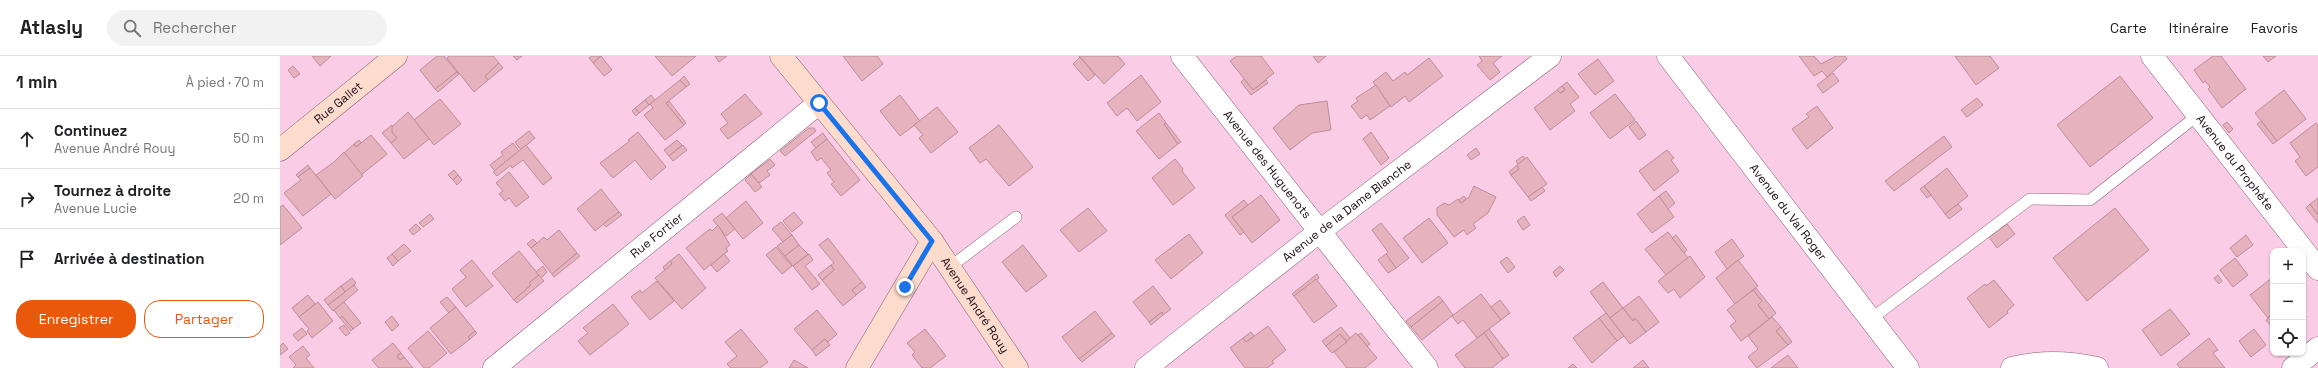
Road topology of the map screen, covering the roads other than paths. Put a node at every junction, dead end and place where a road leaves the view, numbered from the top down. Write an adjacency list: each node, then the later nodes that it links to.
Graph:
1 (396, 56): 9 (main road, Rue Gallet)
2 (781, 56): 7 (main road, Avenue André Rouy)
3 (1182, 56): 11 (street, Avenue des Huguenots)
4 (1550, 56): 11 (street, Avenue de la Dame Blanche)
5 (1668, 56): 15 (street, Avenue du Val Roger)
6 (2152, 56): 8 (street, Avenue du Prophète)
7 (819, 103): 12 (main road, Avenue André Rouy); 17 (street, Rue Fortier)
8 (2198, 115): 14 (street, Avenue du Prophète); 15 (lane)
9 (280, 150)
10 (1016, 217): 13 (lane)
11 (1320, 231): 20 (street, Avenue de la Dame Blanche); 21 (street, Avenue des Huguenots)
12 (932, 241): 13 (main road, Avenue André Rouy); 18 (main road)
13 (950, 267): 19 (main road, Avenue André Rouy)
14 (2318, 269)
15 (1871, 319): 22 (street, Avenue du Val Roger)
16 (2318, 348): 25 (street)
17 (494, 368)
18 (857, 368)
19 (1017, 368)
20 (1146, 368)
21 (1427, 368)
22 (1908, 368)
23 (2012, 368): 24 (street)
24 (2097, 368)
25 (2293, 368)

